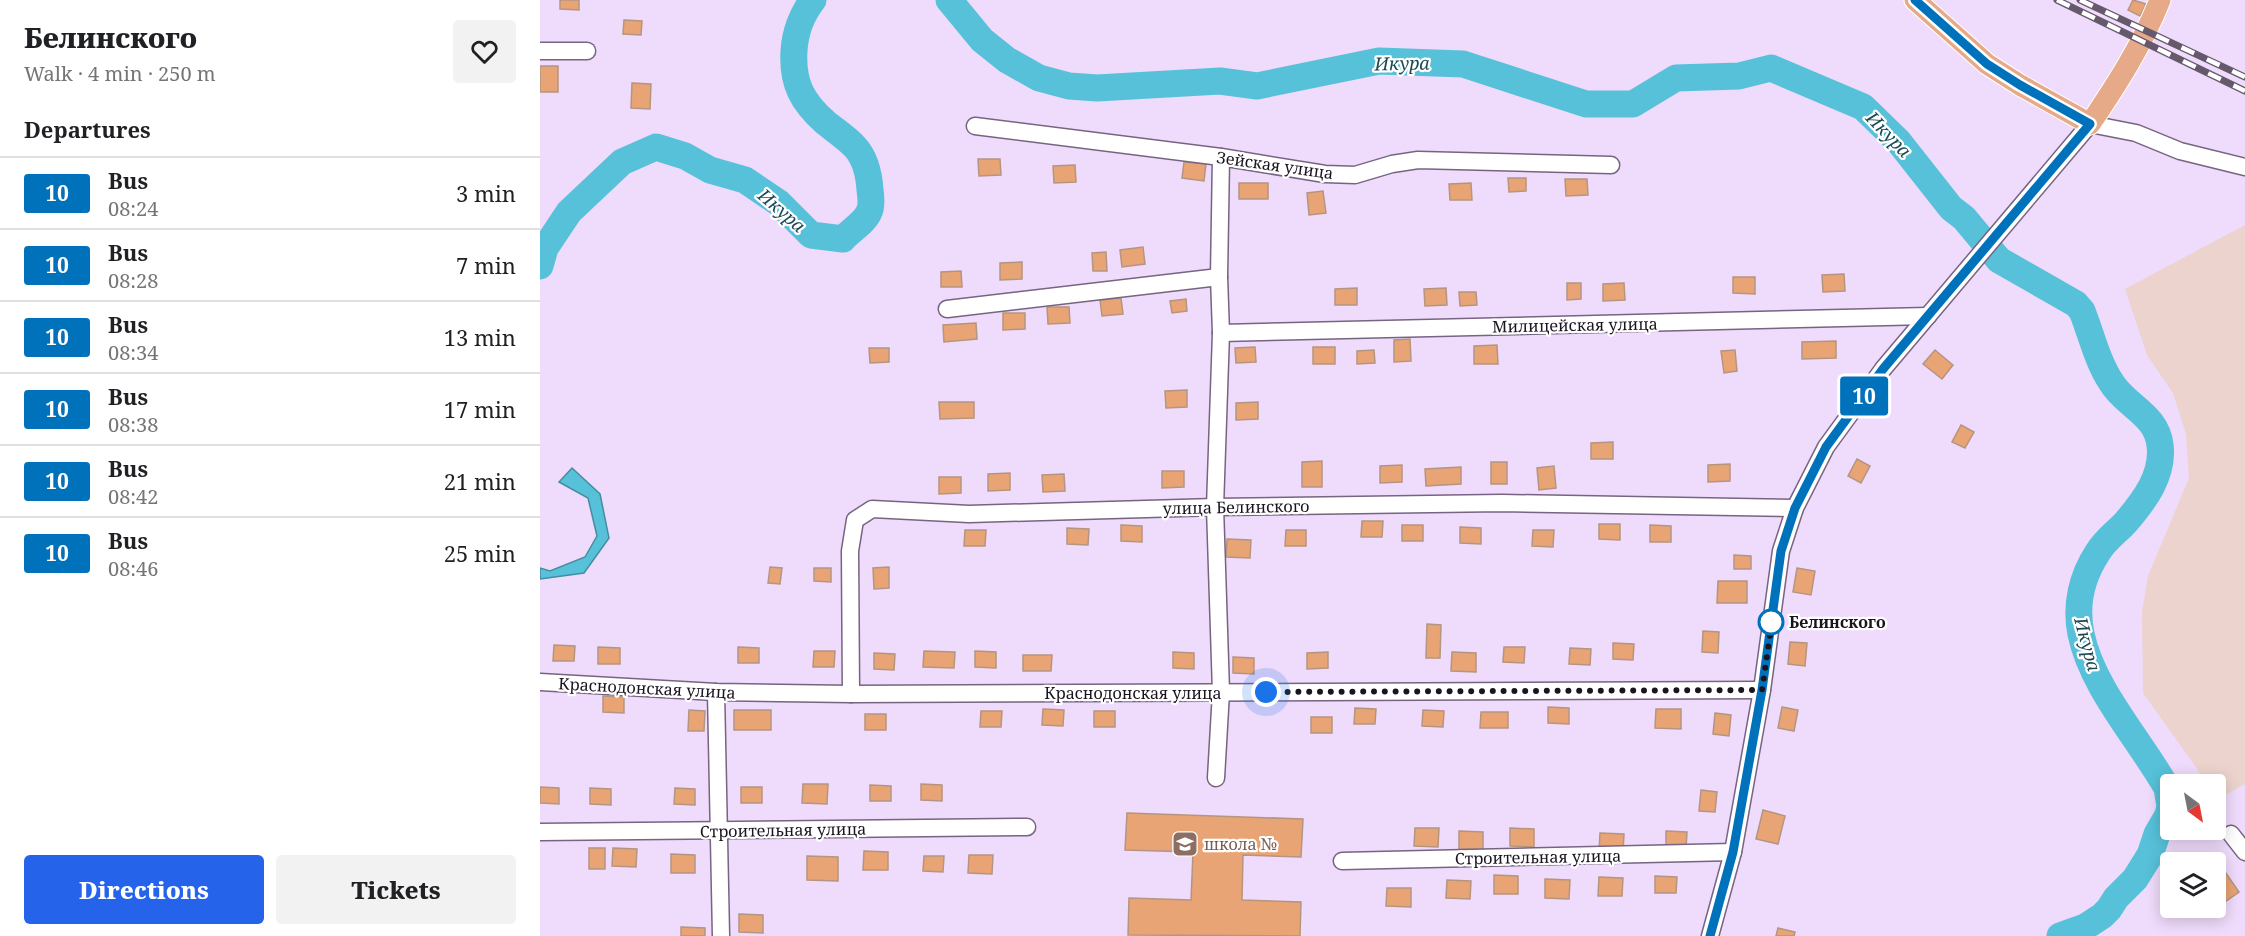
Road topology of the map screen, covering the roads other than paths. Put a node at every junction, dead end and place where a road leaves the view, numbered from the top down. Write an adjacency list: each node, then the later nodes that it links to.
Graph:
1 (1915, 0): 5 (main road)
2 (2160, 0): 5 (main road)
3 (540, 51): 4 (street)
4 (587, 51)
5 (2090, 124): 9 (street); 12 (street)
6 (975, 126): 7 (street, Зейская улица)
7 (1221, 157): 8 (street, Зейская улица); 10 (street)
8 (1611, 165)
9 (2245, 167)
10 (1219, 278): 11 (street); 13 (street)
11 (947, 309)
12 (1928, 316): 13 (street, Милицейская улица); 15 (street)
13 (1221, 333): 14 (street)
14 (1215, 507): 15 (street, улица Белинского); 19 (street); 20 (street, улица Белинского)
15 (1795, 508): 17 (street)
16 (540, 682): 18 (street, Краснодонская улица)
17 (1762, 690): 19 (street, Краснодонская улица); 26 (street)
18 (716, 692): 20 (street, Краснодонская улица); 23 (street)
19 (1221, 692): 20 (street, Краснодонская улица); 21 (street)
20 (851, 694)
21 (1216, 778)
22 (1027, 827): 23 (street, Строительная улица)
23 (719, 830): 24 (street, Строительная улица); 29 (street)
24 (540, 832)
25 (2231, 834): 27 (street)
26 (1733, 852): 28 (street, Строительная улица); 30 (street)
27 (2245, 852)
28 (1342, 861)
29 (721, 936)
30 (1710, 936)

